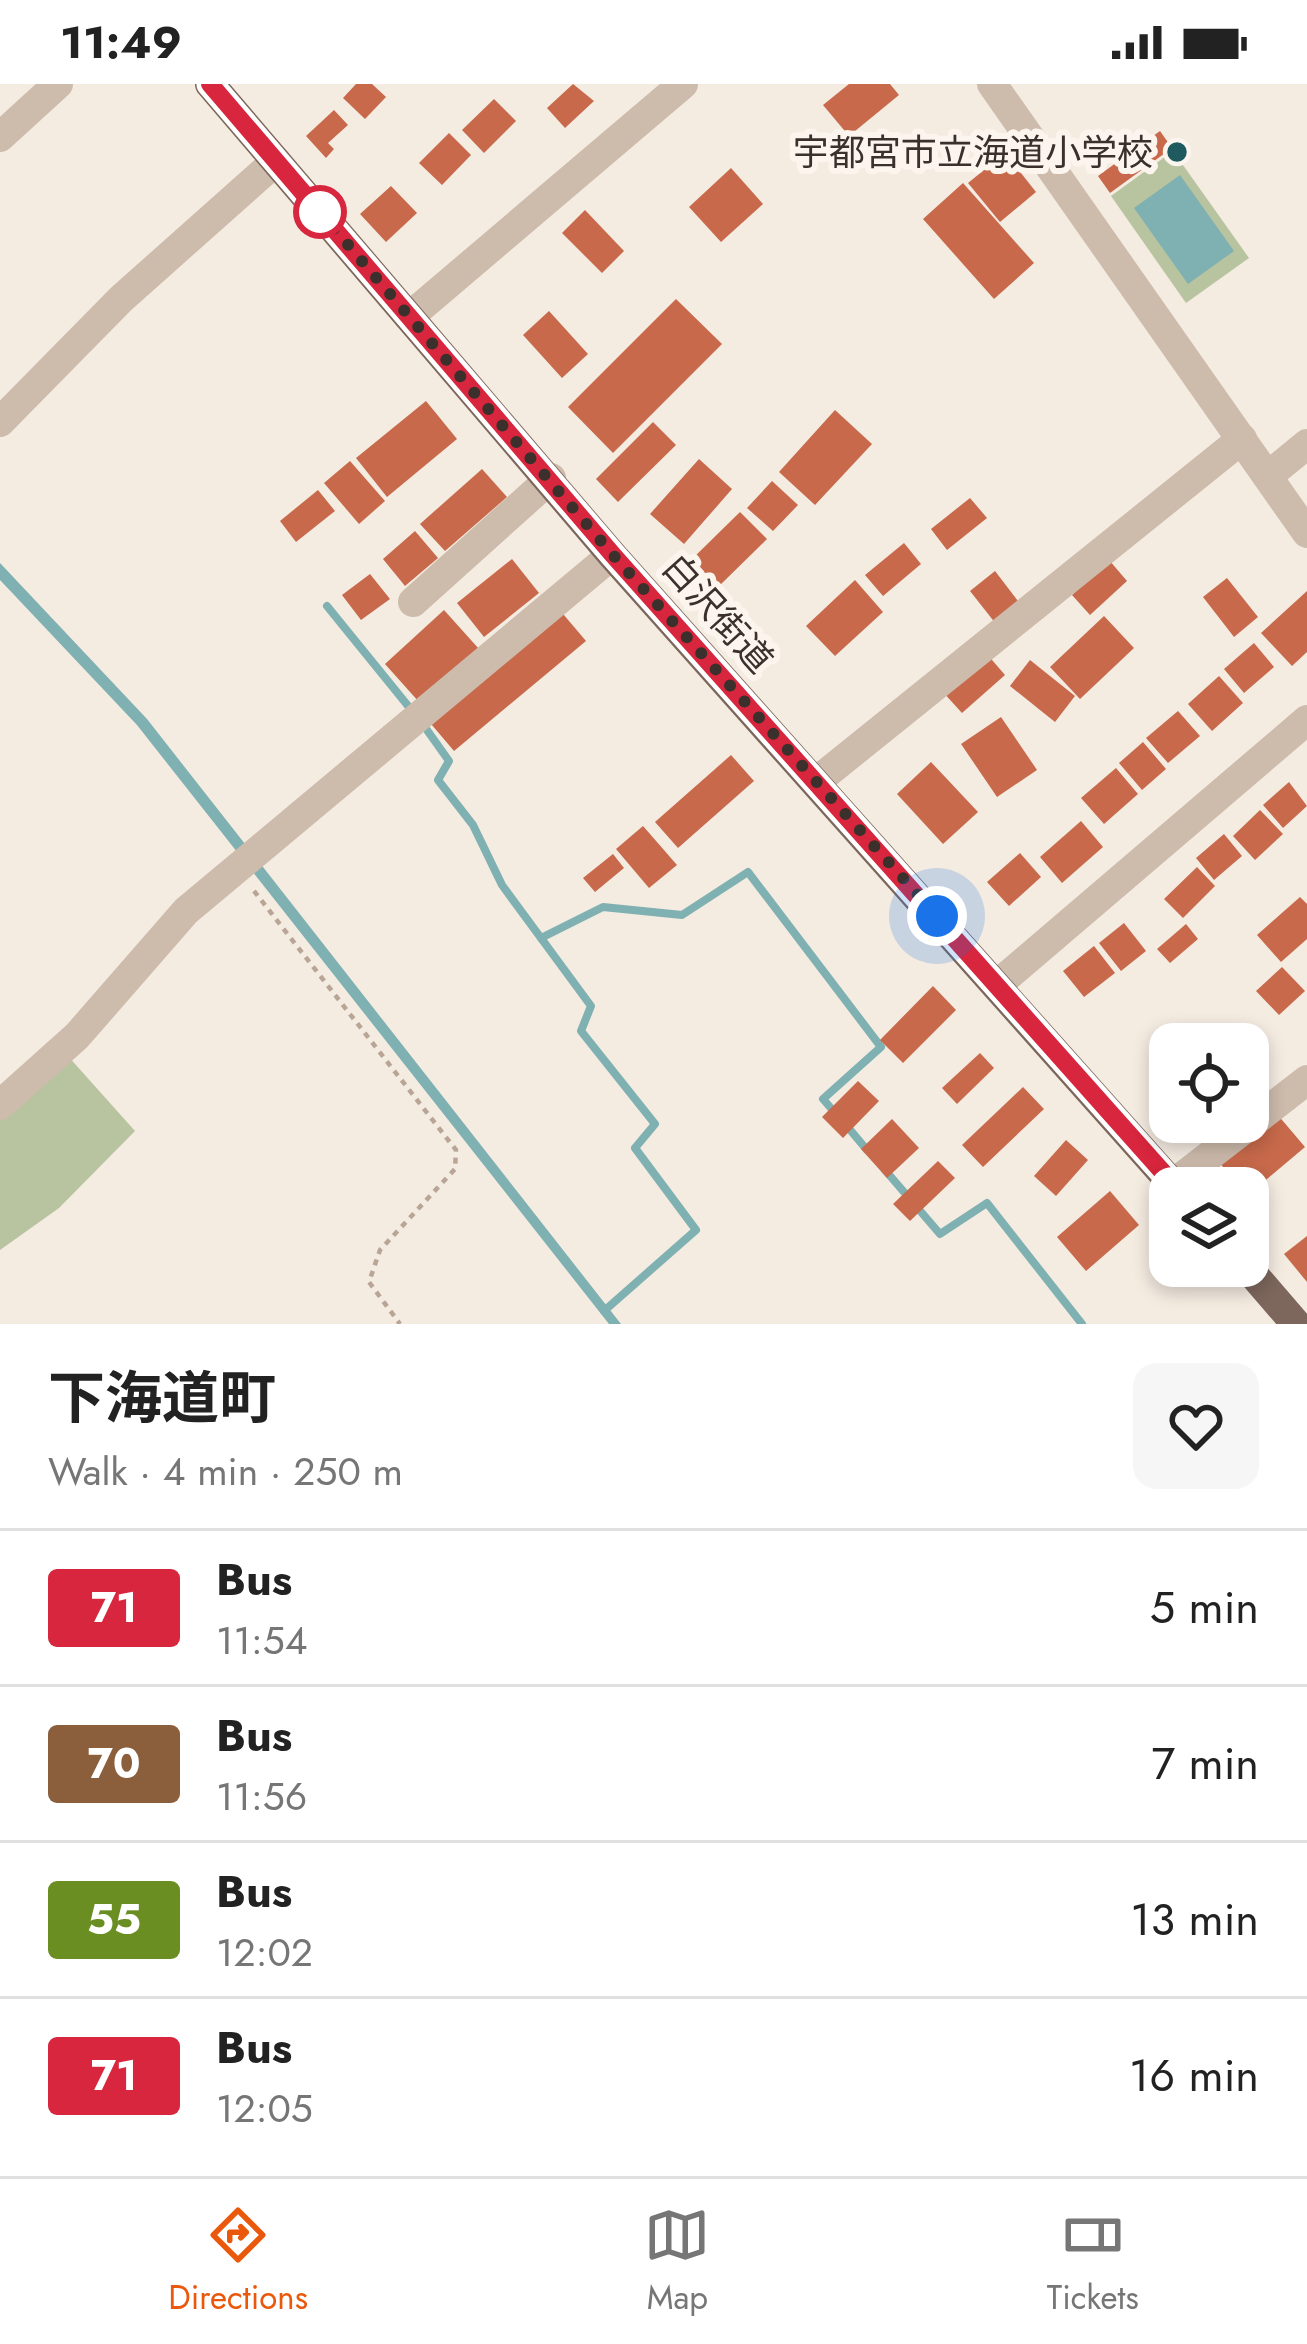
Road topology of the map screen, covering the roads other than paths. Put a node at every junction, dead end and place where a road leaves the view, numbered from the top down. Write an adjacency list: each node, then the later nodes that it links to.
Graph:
1 (58, 84): 5 (street)
2 (210, 84): 6 (main road, 白沢街道)
3 (683, 84): 7 (street)
4 (992, 84): 9 (street)
5 (0, 137)
6 (276, 161): 7 (main road, 白沢街道); 8 (street)
7 (409, 317): 12 (main road, 白沢街道)
8 (0, 422)
9 (1243, 440): 11 (street); 17 (street)
10 (1307, 444): 11 (street)
11 (1268, 476): 13 (street)
12 (551, 478): 14 (main road, 白沢街道); 15 (street)
13 (1307, 533)
14 (613, 555): 17 (main road, 白沢街道); 20 (street)
15 (412, 602)
16 (1307, 720): 18 (street)
17 (817, 781): 18 (main road, 白沢街道)
18 (997, 985): 21 (main road, 白沢街道)
19 (1307, 1080): 22 (street)
20 (0, 1106)
21 (1158, 1167)
22 (1199, 1167)
23 (1264, 1287): 24 (main road)
24 (1296, 1324)

